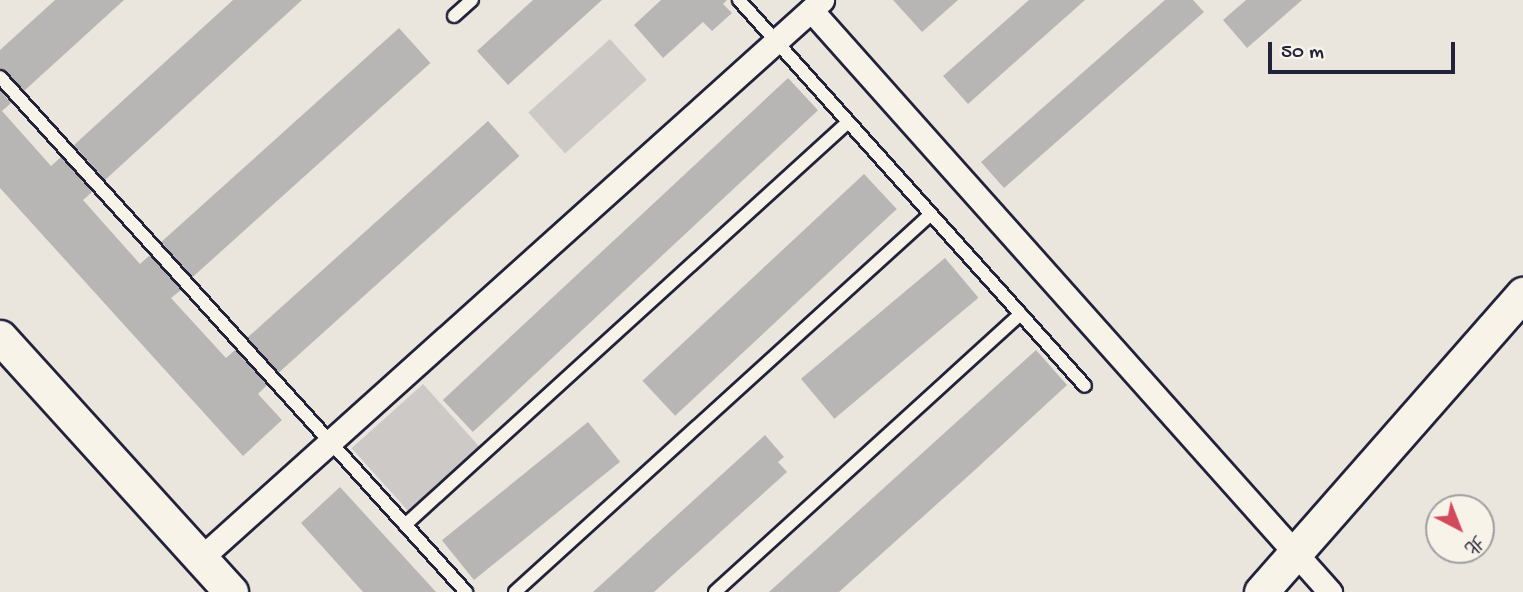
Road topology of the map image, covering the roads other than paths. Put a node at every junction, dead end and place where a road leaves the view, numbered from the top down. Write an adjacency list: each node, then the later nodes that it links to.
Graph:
1 (472, 0): 4 (lane)
2 (739, 0): 5 (lane)
3 (815, 4): 5 (street); 15 (street)
4 (454, 16)
5 (776, 41): 7 (lane); 13 (street)
6 (0, 77): 13 (lane)
7 (848, 122): 8 (lane); 14 (lane)
8 (931, 214): 10 (lane); 19 (lane)
9 (1523, 294): 15 (street)
10 (1020, 314): 12 (lane); 20 (lane)
11 (0, 338): 16 (street)
12 (1085, 386)
13 (330, 442): 14 (lane); 16 (street)
14 (405, 525): 18 (lane)
15 (1296, 553): 21 (street); 22 (street)
16 (201, 558): 17 (street)
17 (232, 592)
18 (466, 592)
19 (515, 592)
20 (715, 592)
21 (1261, 592)
22 (1331, 592)

